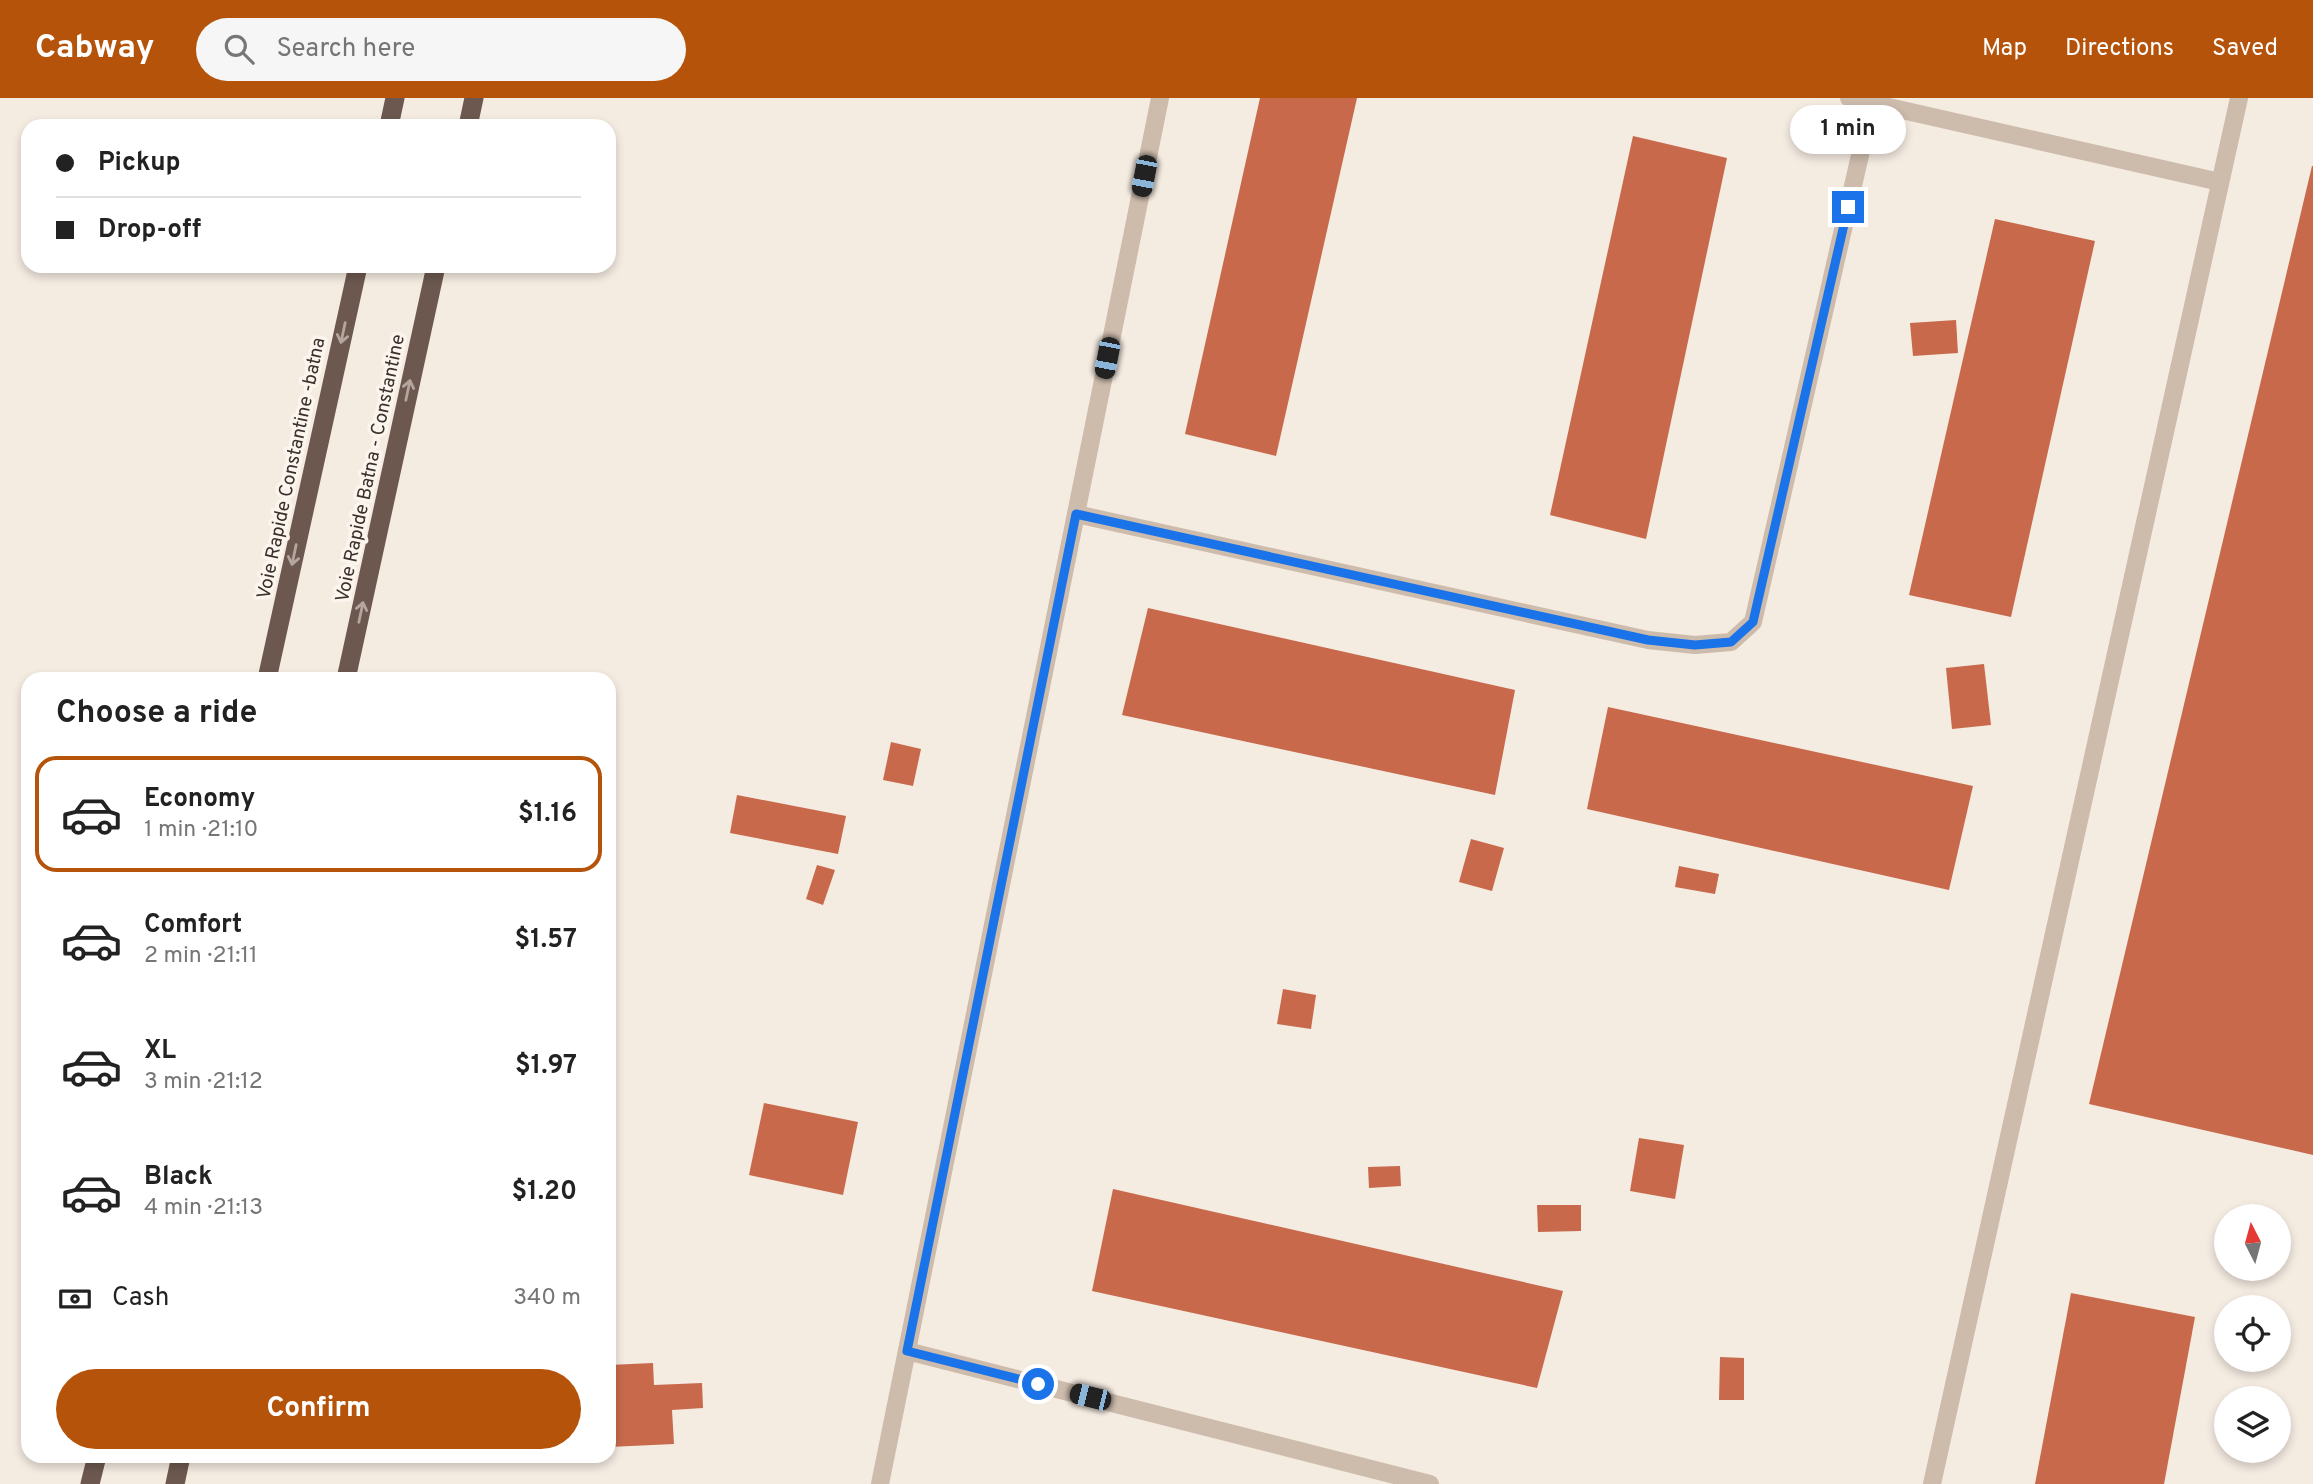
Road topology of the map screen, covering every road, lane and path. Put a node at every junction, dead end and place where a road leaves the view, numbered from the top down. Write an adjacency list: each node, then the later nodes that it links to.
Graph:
1 (395, 98): 7 (highway)
2 (474, 98): 8 (highway)
3 (1160, 98): 12 (lane)
4 (1849, 98): 6 (lane)
5 (2239, 98): 9 (lane)
6 (1872, 103): 9 (lane); 12 (lane)
7 (390, 119)
8 (470, 119)
9 (2220, 182): 22 (lane)
10 (356, 273): 13 (highway, Voie Rapide Constantine -batna, one-way to 13)
11 (434, 273): 14 (highway, Voie Rapide Batna - Constantine, one-way to 11)
12 (1076, 514): 15 (lane)
13 (269, 672)
14 (348, 672)
15 (907, 1351): 20 (lane); 21 (lane)
16 (95, 1463): 18 (highway)
17 (180, 1463): 19 (highway)
18 (90, 1484)
19 (175, 1484)
20 (880, 1484)
21 (1430, 1484)
22 (1932, 1484)

